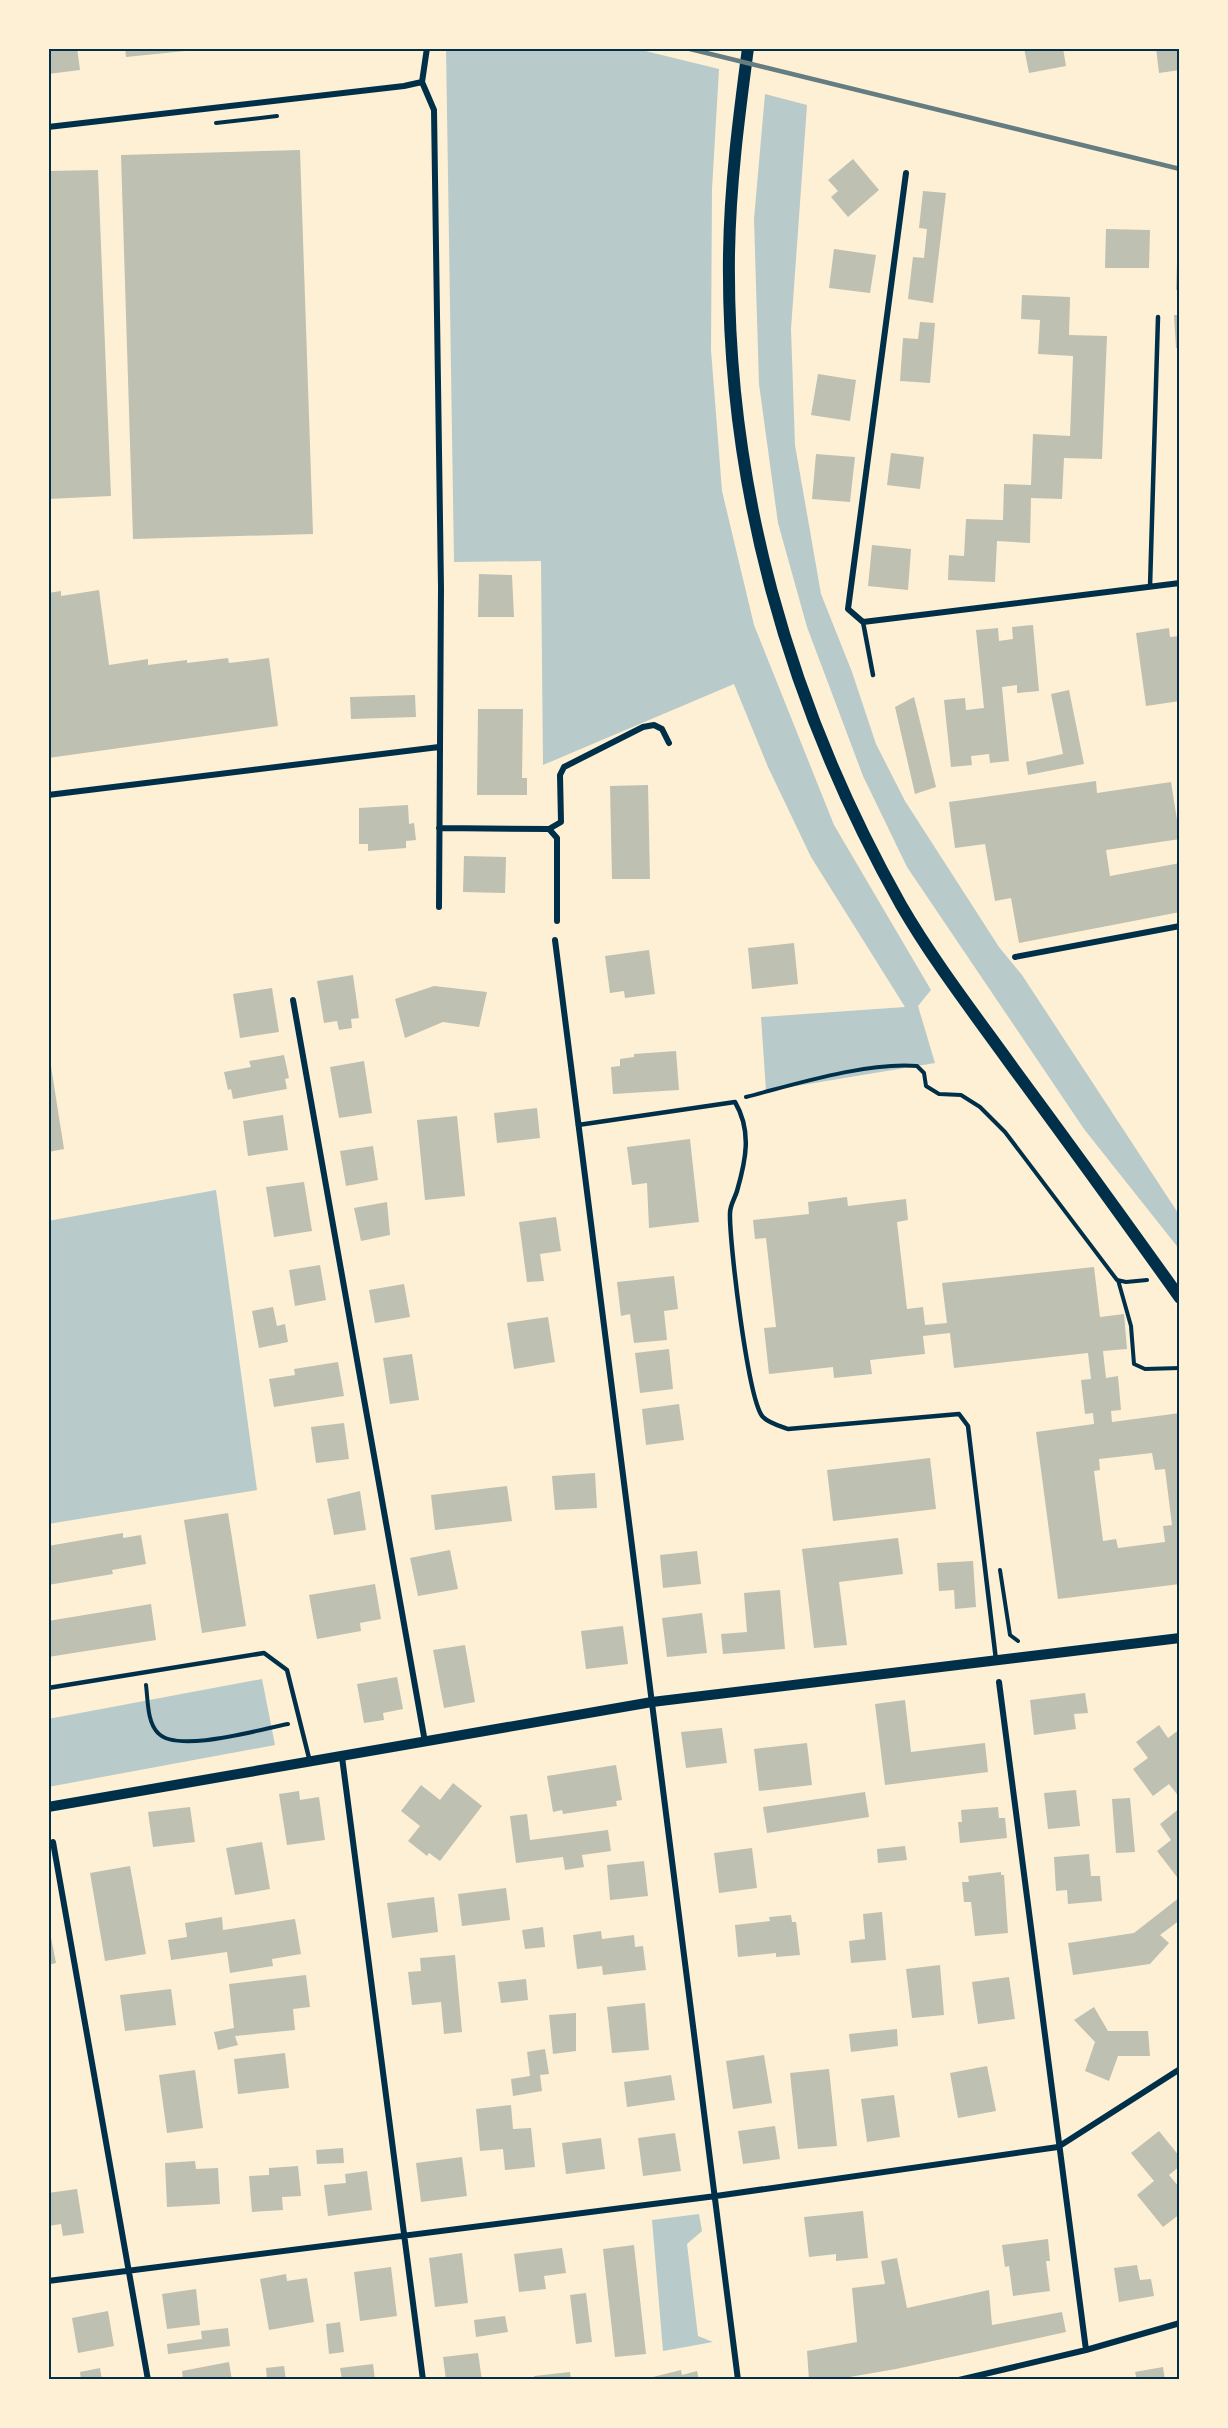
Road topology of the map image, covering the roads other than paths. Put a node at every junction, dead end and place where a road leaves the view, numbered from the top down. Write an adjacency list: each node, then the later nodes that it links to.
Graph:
1 (427, 48): 3 (street)
2 (748, 48): 23 (main road)
3 (422, 82): 4 (street); 12 (street)
4 (48, 127)
5 (906, 173): 9 (street)
6 (1158, 317): 8 (lane)
7 (1180, 584): 8 (street)
8 (1150, 587): 9 (street)
9 (863, 622): 10 (lane)
10 (873, 675)
11 (669, 743): 15 (street)
12 (439, 747): 13 (street); 14 (street)
13 (48, 795)
14 (439, 828): 15 (street); 16 (street)
15 (549, 829): 17 (street)
16 (439, 907)
17 (557, 921)
18 (1180, 926): 20 (street)
19 (555, 940): 22 (street)
20 (1015, 957)
21 (293, 1000): 29 (street)
22 (578, 1125): 25 (lane); 28 (street)
23 (1180, 1298)
24 (1180, 1638): 25 (street)
25 (996, 1660): 28 (street)
26 (999, 1682): 35 (street)
27 (48, 1688): 31 (lane)
28 (652, 1702): 29 (street); 36 (street)
29 (425, 1742): 30 (street)
30 (342, 1757): 31 (street); 37 (street)
31 (311, 1763): 32 (street)
32 (48, 1807)
33 (53, 1842): 38 (street)
34 (1180, 2069): 35 (street)
35 (1058, 2147): 36 (street); 41 (street)
36 (716, 2196): 37 (street); 44 (street)
37 (403, 2236): 38 (street); 43 (street)
38 (130, 2270): 39 (street); 42 (street)
39 (48, 2281)
40 (1180, 2323): 41 (street)
41 (1086, 2350): 45 (street)
42 (148, 2380)
43 (423, 2380)
44 (738, 2380)
45 (959, 2380)

